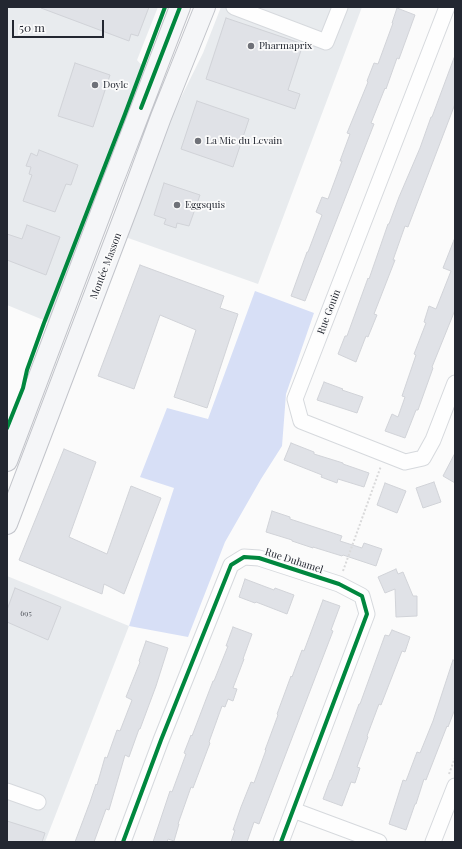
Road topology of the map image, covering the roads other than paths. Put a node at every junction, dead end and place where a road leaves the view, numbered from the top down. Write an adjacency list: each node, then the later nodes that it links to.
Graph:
1 (180, 7): 7 (main road)
2 (205, 7): 8 (main road, Montée Masson)
3 (234, 7): 4 (street)
4 (340, 7)
5 (447, 7): 6 (street, Rue Gouin)
6 (455, 383)
7 (8, 455)
8 (7, 524)
9 (455, 786): 16 (street)
10 (7, 791): 11 (street)
11 (38, 802)
12 (293, 810): 13 (street, Rue Duhamel); 14 (street, Rue Duhamel); 15 (street)
13 (123, 842)
14 (281, 842)
15 (379, 842)
16 (434, 842)

